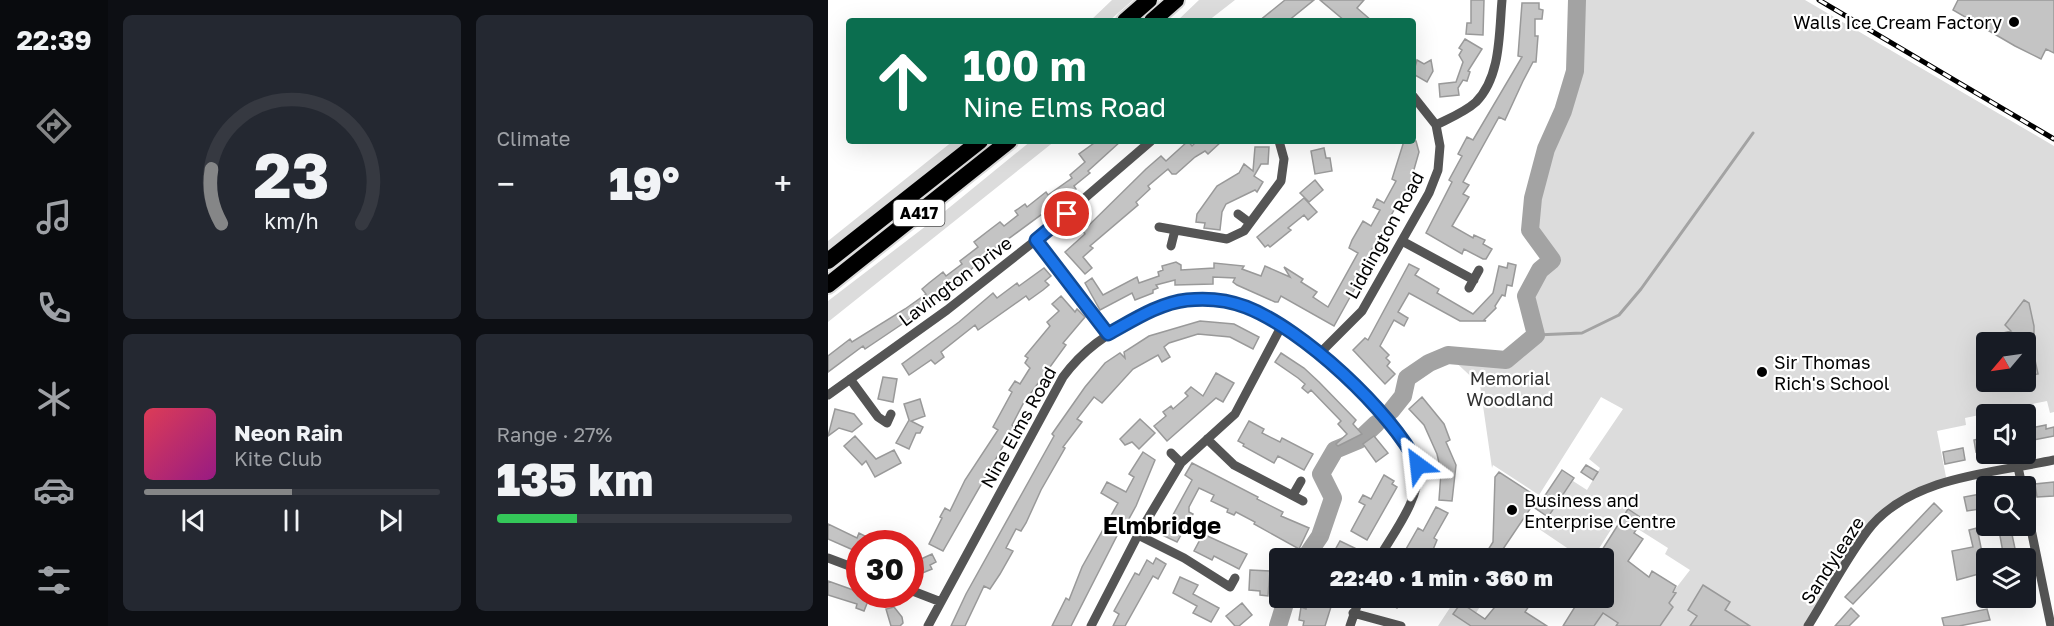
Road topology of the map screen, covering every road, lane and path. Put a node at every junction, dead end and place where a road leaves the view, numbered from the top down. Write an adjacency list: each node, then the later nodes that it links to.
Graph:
1 (1149, 0): 4 (highway)
2 (1176, 0): 5 (highway)
3 (1502, 0): 7 (street)
4 (1128, 18)
5 (1155, 18)
6 (1416, 100): 7 (street)
7 (1436, 125): 17 (street, Liddington Road)
8 (976, 144): 19 (highway, A417)
9 (1005, 144): 21 (highway, A417)
10 (1148, 144): 16 (street, Lavington Drive)
11 (1280, 144): 13 (street)
12 (1238, 214): 13 (street)
13 (1250, 223): 15 (street)
14 (1159, 227): 15 (street)
15 (1175, 230): 18 (street)
16 (1036, 240): 23 (street); 25 (street, Lavington Drive)
17 (1402, 241): 20 (street); 24 (street, Liddington Road)
18 (1171, 246)
19 (828, 261)
20 (1479, 270)
21 (828, 285)
22 (1281, 327): 23 (street, Nine Elms Road); 24 (street, Nine Elms Road); 28 (street)
23 (1108, 334): 44 (street, Nine Elms Road)
24 (1320, 354): 39 (street, Nine Elms Road)
25 (850, 379): 26 (street, Lavington Drive); 27 (street)
26 (828, 395)
27 (887, 423)
28 (1207, 439): 31 (street); 35 (street)
29 (1172, 453): 31 (street)
30 (2054, 460): 32 (street, Sandyleaze)
31 (1181, 463): 37 (street)
32 (2018, 467): 33 (street); 51 (street, Sandyleaze)
33 (2020, 476)
34 (1301, 482): 35 (street)
35 (1293, 495): 36 (street)
36 (1303, 501)
37 (1138, 535): 42 (street); 48 (street)
38 (2033, 536): 52 (street)
39 (1385, 548)
40 (828, 558): 41 (street)
41 (846, 565)
42 (1230, 587)
43 (924, 595): 44 (street)
44 (941, 602): 47 (street, Nine Elms Road)
45 (1355, 608): 46 (street)
46 (1353, 613): 49 (street); 50 (street)
47 (928, 626)
48 (1091, 626)
49 (1350, 626)
50 (1401, 626)
51 (1808, 626)
52 (2053, 626)

